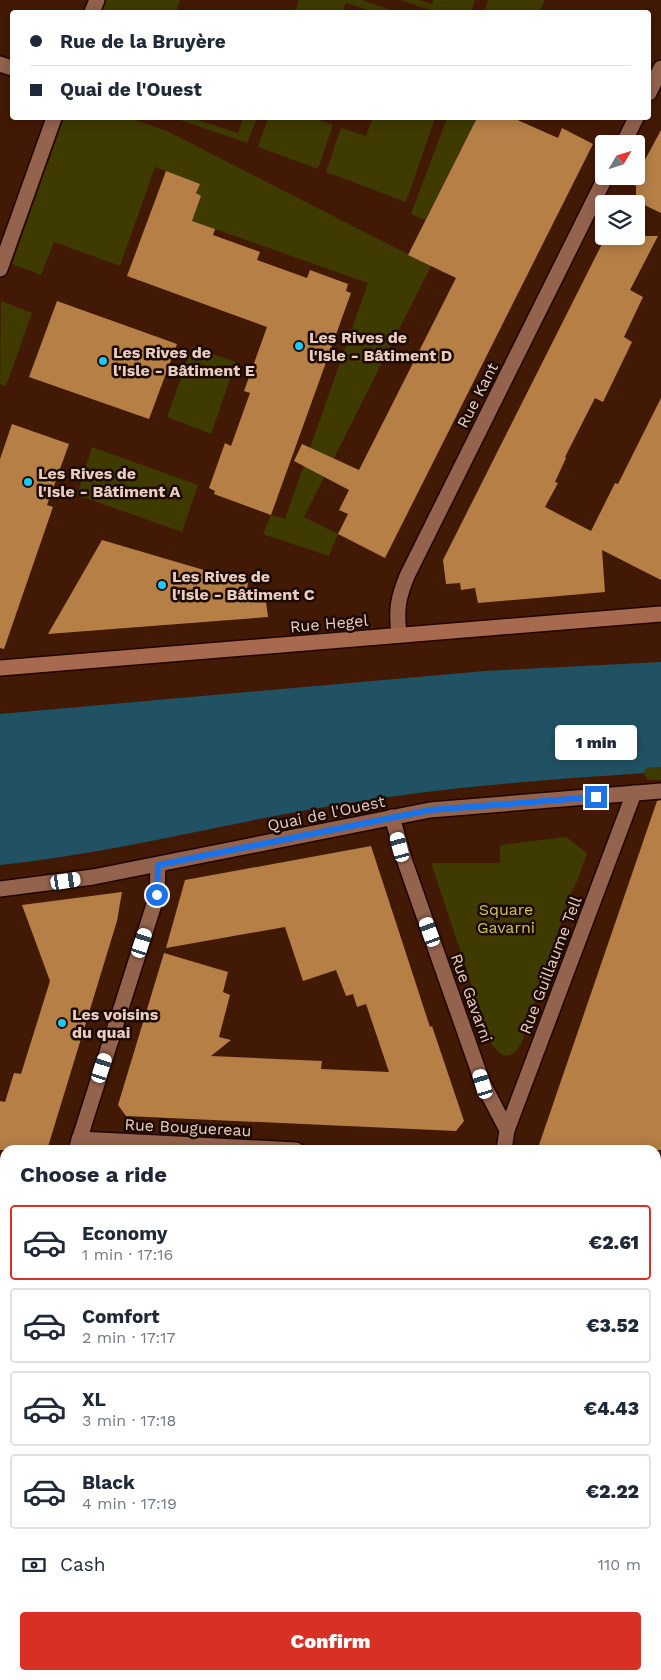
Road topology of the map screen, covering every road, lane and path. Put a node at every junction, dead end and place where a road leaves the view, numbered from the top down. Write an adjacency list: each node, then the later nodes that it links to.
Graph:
1 (661, 68): 2 (street)
2 (651, 89)
3 (53, 120): 7 (street)
4 (635, 120): 5 (street)
5 (628, 135)
6 (602, 185): 9 (street, Rue Kant)
7 (0, 269)
8 (661, 614): 9 (street, Rue Hegel)
9 (399, 634): 10 (street, Rue Hegel)
10 (0, 668)
11 (661, 791): 12 (street, Quai de l'Ouest)
12 (634, 793): 13 (street, Quai de l'Ouest); 16 (street, Rue Guillaume Tell)
13 (392, 817): 14 (street, Quai de l'Ouest); 16 (street, Rue Gavarni)
14 (158, 865): 15 (street, Quai de l'Ouest); 17 (street)
15 (0, 889)
16 (507, 1130): 18 (street, Rue Guillaume Tell)
17 (77, 1145)
18 (505, 1145)

